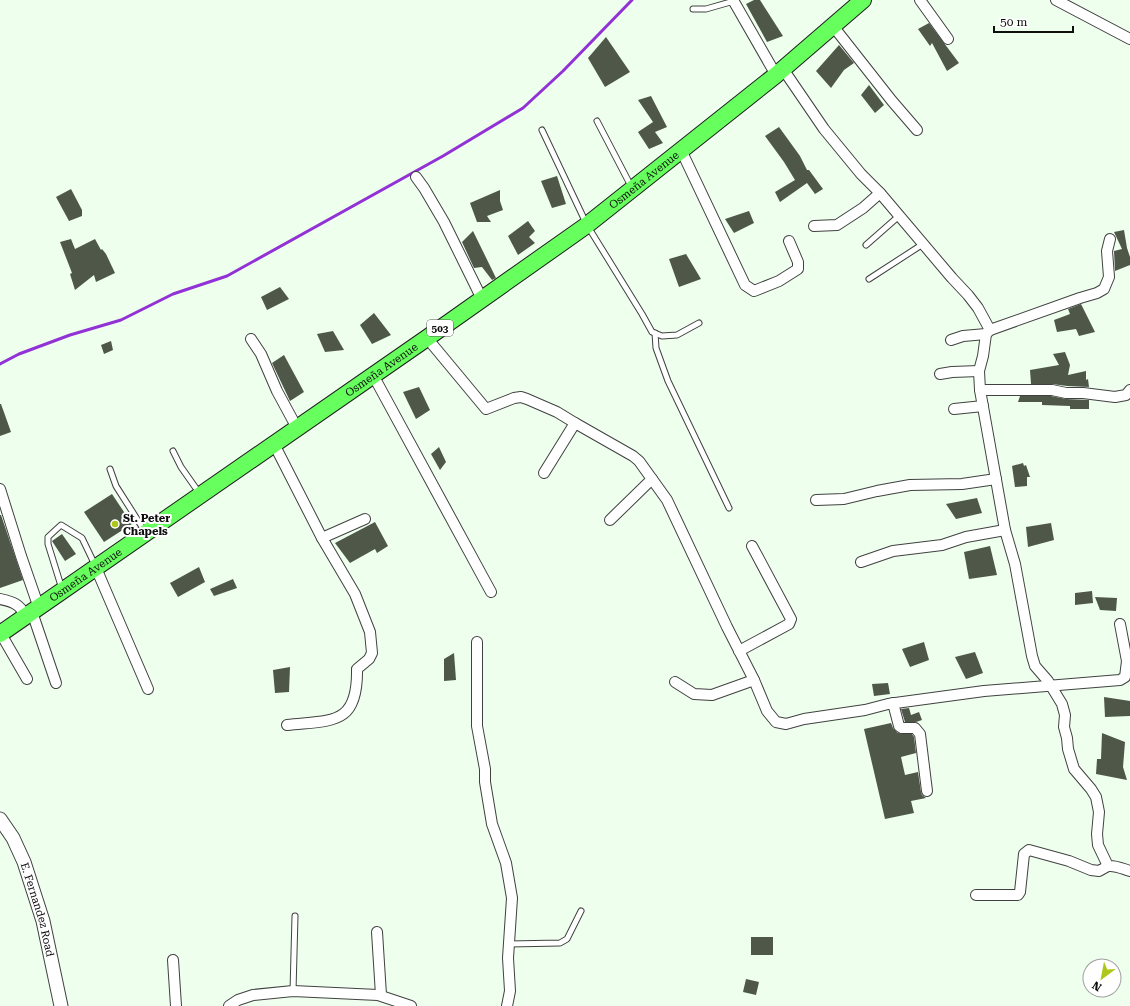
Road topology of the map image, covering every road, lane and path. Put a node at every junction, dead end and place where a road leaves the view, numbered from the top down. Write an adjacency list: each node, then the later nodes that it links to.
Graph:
1 (863, 0): 6 (main road, Osmeña Avenue / 503)
2 (920, 0): 7 (street)
3 (1056, 0): 8 (street)
4 (734, 1): 5 (lane); 9 (street)
5 (694, 9)
6 (833, 26): 9 (main road, Osmeña Avenue / 503); 12 (street)
7 (948, 39)
8 (1130, 39)
9 (779, 72): 13 (main road, Osmeña Avenue / 503); 16 (street)
10 (597, 121): 15 (lane)
11 (542, 130): 18 (lane)
12 (917, 130)
13 (681, 150): 15 (main road, Osmeña Avenue / 503); 21 (street)
14 (416, 177): 25 (street)
15 (632, 188): 18 (main road, Osmeña Avenue / 503)
16 (880, 193): 17 (street); 19 (street)
17 (899, 216): 22 (street); 23 (lane)
18 (586, 225): 25 (main road, Osmeña Avenue / 503); 28 (lane)
19 (814, 226)
20 (1110, 239): 27 (street)
21 (789, 241)
22 (924, 244): 24 (lane); 27 (street)
23 (866, 245)
24 (869, 279)
25 (482, 299): 29 (main road, Osmeña Avenue / 503)
26 (699, 323): 28 (lane)
27 (988, 332): 31 (street); 32 (street)
28 (655, 333): 50 (lane)
29 (427, 338): 34 (main road, Osmeña Avenue / 503); 39 (street)
30 (251, 339): 40 (street)
31 (951, 340)
32 (979, 371): 33 (street); 35 (street)
33 (940, 374)
34 (374, 375): 40 (main road, Osmeña Avenue / 503); 60 (street)
35 (980, 390): 36 (street); 37 (street)
36 (1130, 390)
37 (983, 406): 38 (street); 46 (street)
38 (954, 410)
39 (575, 423): 44 (street); 45 (street)
40 (297, 428): 41 (main road, Osmeña Avenue / 503)
41 (274, 444): 48 (main road, Osmeña Avenue / 503); 55 (street)
42 (173, 450): 48 (lane)
43 (110, 469): 54 (lane)
44 (544, 473)
45 (652, 479): 52 (street); 66 (street)
46 (996, 479): 49 (street); 53 (street)
47 (0, 489): 62 (street)
48 (201, 495): 54 (main road, Osmeña Avenue / 503)
49 (816, 500)
50 (729, 508)
51 (365, 519): 55 (street)
52 (610, 520)
53 (1005, 530): 57 (street); 71 (street)
54 (146, 533): 58 (main road, Osmeña Avenue / 503)
55 (322, 538): 74 (street)
56 (752, 546): 66 (street)
57 (861, 562)
58 (96, 568): 59 (main road, Osmeña Avenue / 503); 59 (lane); 72 (street)
59 (63, 591): 62 (main road, Osmeña Avenue / 503)
60 (491, 592)
61 (0, 599): 62 (street)
62 (32, 612): 64 (main road, Osmeña Avenue / 503); 70 (street)
63 (1120, 624): 71 (street)
64 (0, 634): 67 (street)
65 (476, 642): 83 (street)
66 (739, 651): 68 (street)
67 (27, 679)
68 (754, 680): 69 (street); 73 (street)
69 (675, 682)
70 (56, 683)
71 (1052, 686): 73 (street); 77 (street)
72 (148, 689)
73 (893, 703): 75 (street)
74 (287, 725)
75 (927, 792)
76 (0, 819): 87 (street, E. Fernandez Road)
77 (1108, 866): 78 (street); 79 (street)
78 (1130, 871)
79 (976, 895)
80 (580, 912): 83 (lane)
81 (295, 916): 85 (lane)
82 (377, 932): 86 (street)
83 (509, 944): 91 (street)
84 (173, 960): 88 (street)
85 (292, 991): 86 (street); 89 (street)
86 (381, 995): 90 (street)
87 (61, 1006)
88 (176, 1006)
89 (229, 1006)
90 (411, 1006)
91 (507, 1006)

